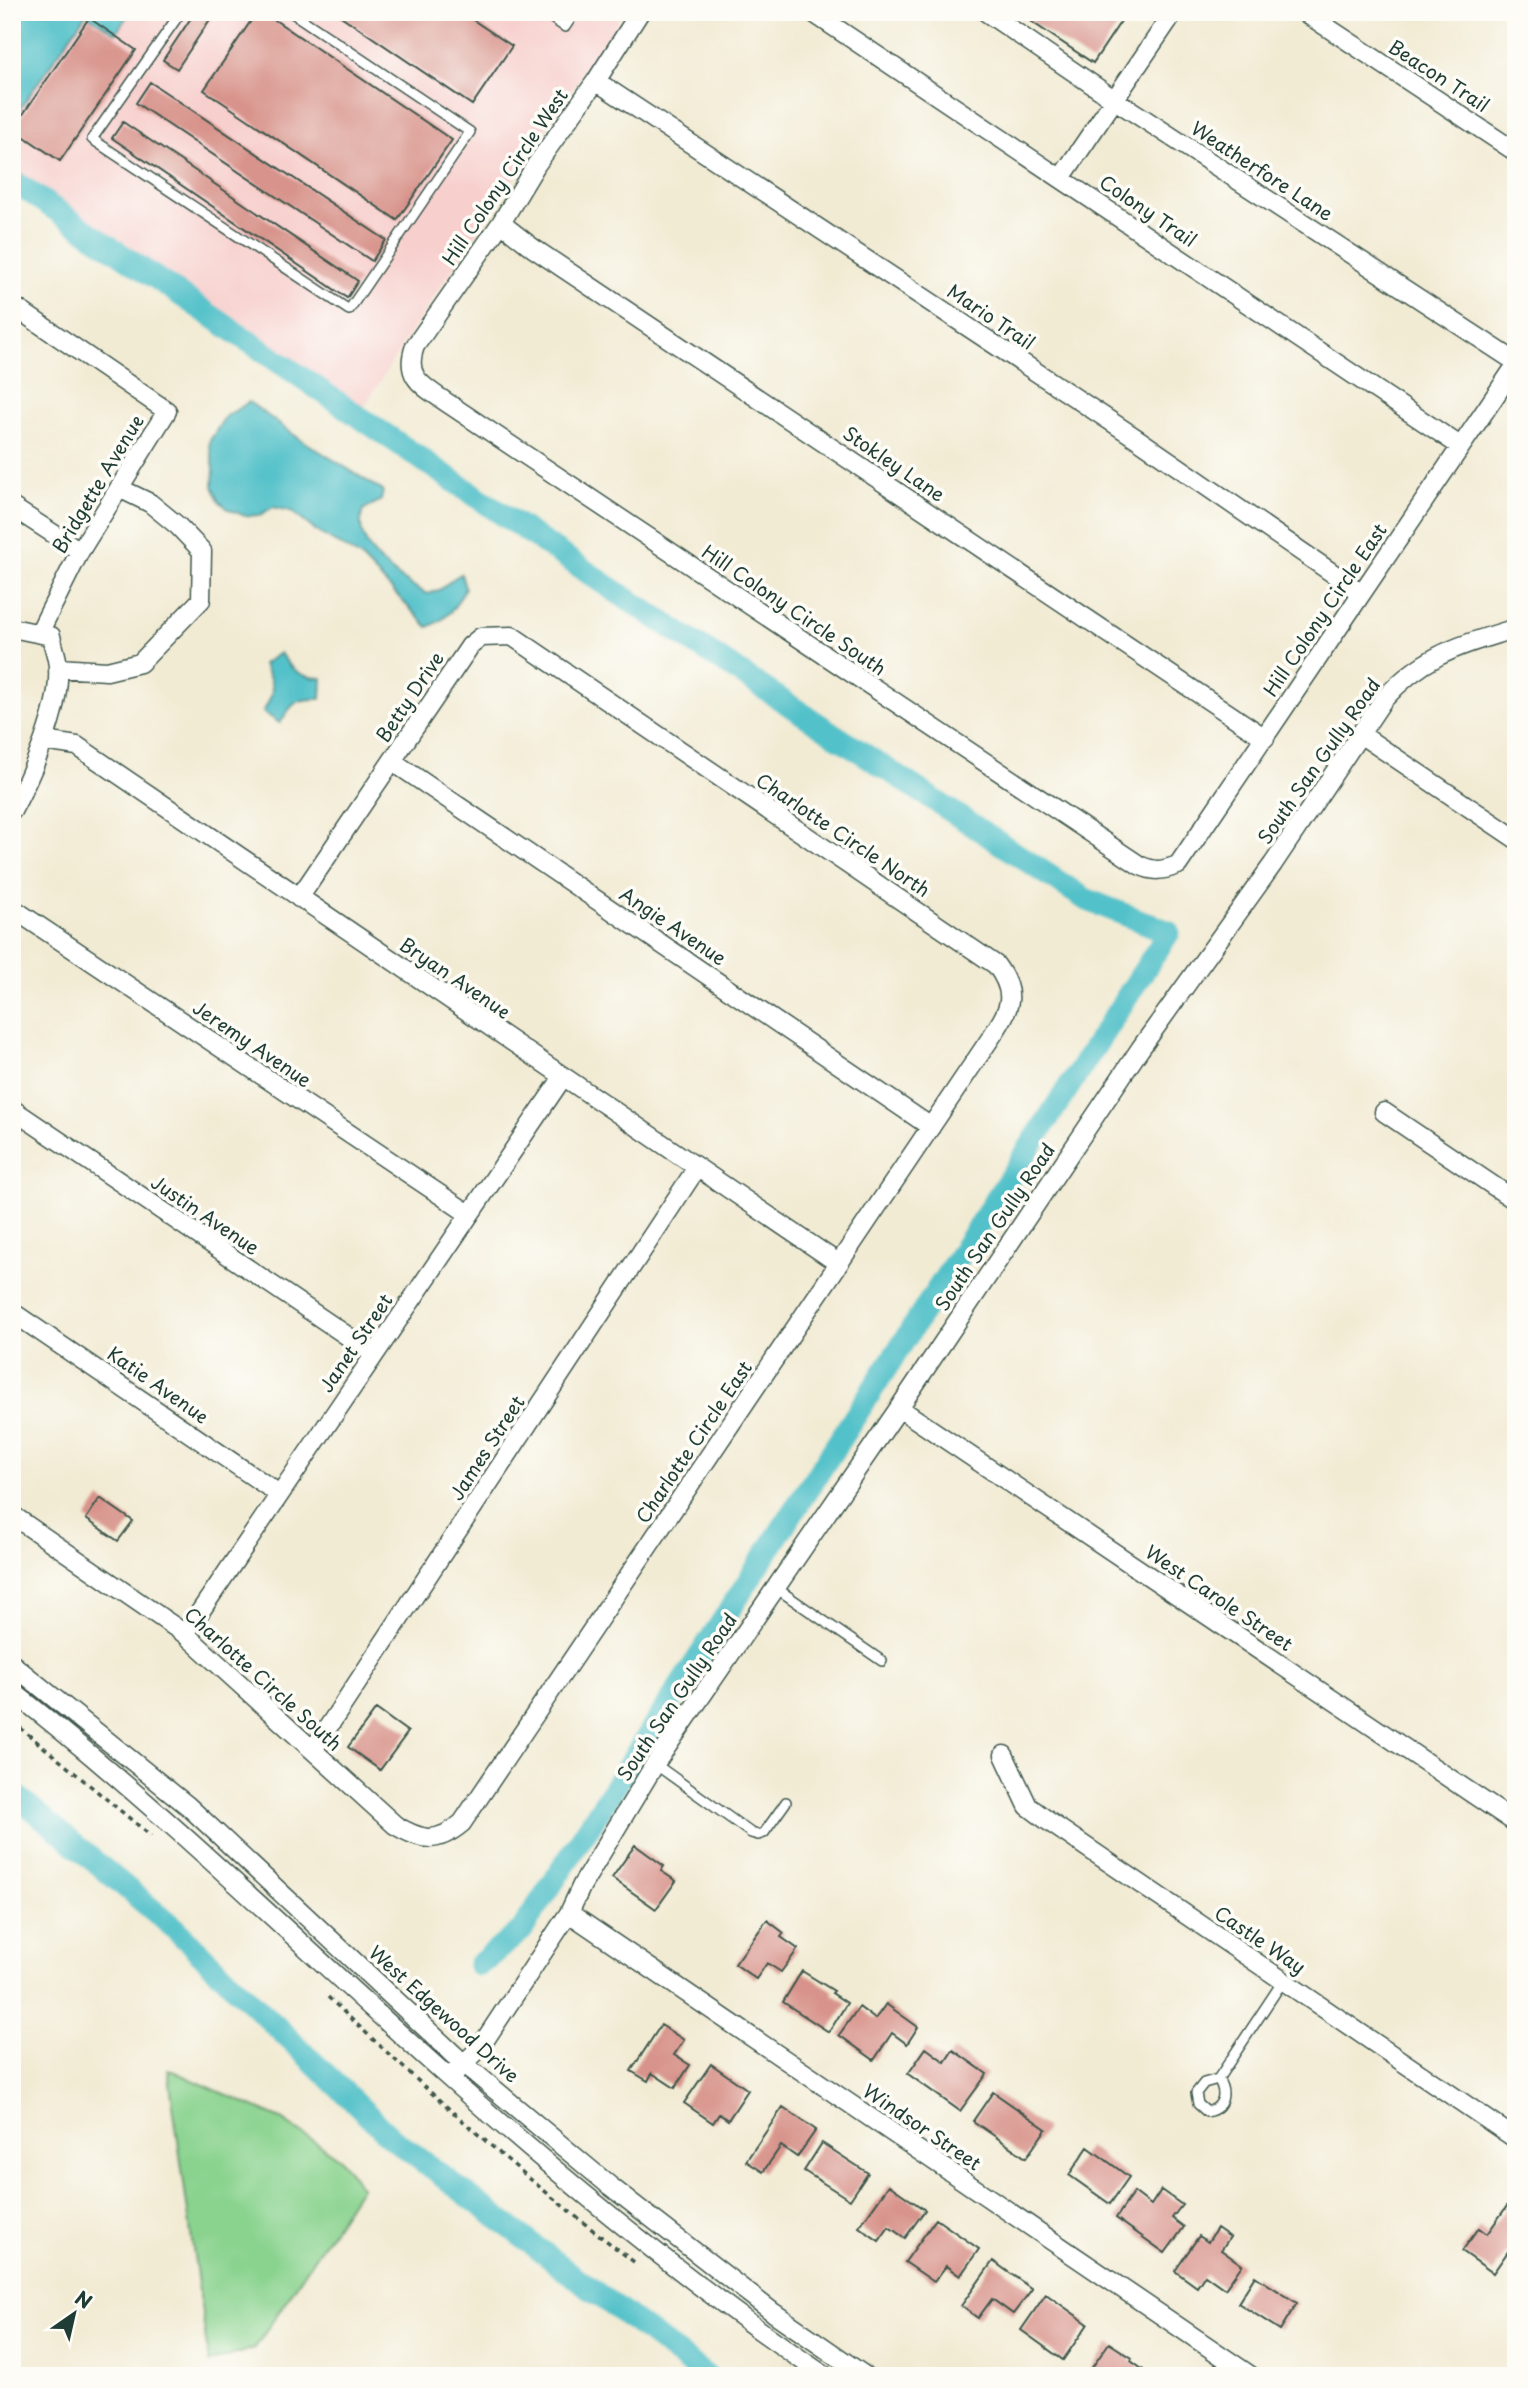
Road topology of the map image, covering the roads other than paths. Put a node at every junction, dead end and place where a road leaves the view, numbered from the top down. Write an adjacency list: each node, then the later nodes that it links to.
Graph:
1 (180, 12): 2 (lane)
2 (291, 12)
3 (543, 12): 4 (lane)
4 (575, 12)
5 (640, 12): 10 (street, Hill Colony Circle West)
6 (812, 12): 13 (street, Colony Trail)
7 (986, 12): 11 (street, Weatherfore Lane)
8 (1174, 12): 11 (street)
9 (1304, 12): 12 (street, Beacon Trail)
10 (596, 81): 14 (street, Hill Colony Circle West); 22 (street, Mario Trail)
11 (1115, 100): 13 (street); 16 (street, Weatherfore Lane)
12 (1516, 152)
13 (1061, 178): 18 (street, Colony Trail)
14 (500, 223): 17 (street, Hill Colony Circle West); 29 (street, Stokley Lane)
15 (12, 305): 19 (street, Bridgette Avenue)
16 (1516, 364): 18 (street, Hill Colony Circle East)
17 (412, 368): 34 (street, Hill Colony Circle South)
18 (1460, 446): 22 (street, Hill Colony Circle East)
19 (119, 488): 21 (street, Bridgette Avenue); 26 (street)
20 (12, 507): 21 (street)
21 (80, 551): 25 (street, Bridgette Avenue)
22 (1360, 592): 29 (street, Hill Colony Circle East)
23 (12, 628): 25 (street)
24 (1516, 628): 28 (street, South San Gully Road)
25 (39, 634): 26 (street)
26 (58, 668): 30 (street)
27 (600, 695): 31 (street, Betty Drive); 37 (street, Charlotte Circle North)
28 (1360, 734): 33 (street); 48 (street, South San Gully Road)
29 (1265, 738): 34 (street, Hill Colony Circle East)
30 (44, 741): 32 (street); 35 (street, Bryan Avenue)
31 (392, 761): 35 (street, Betty Drive); 41 (street, Angie Avenue)
32 (12, 811)
33 (1516, 839)
34 (1164, 870)
35 (299, 898): 38 (street, Bryan Avenue)
36 (12, 908): 44 (street, Jeremy Avenue)
37 (992, 1036): 41 (street, Charlotte Circle East)
38 (563, 1077): 42 (street, Bryan Avenue); 44 (street, Janet Street)
39 (12, 1109): 47 (street, Justin Avenue)
40 (1384, 1112): 43 (street)
41 (931, 1127): 45 (street, Charlotte Circle East)
42 (696, 1169): 45 (street, Bryan Avenue); 56 (street, James Street)
43 (1516, 1201)
44 (469, 1214): 47 (street, Janet Street)
45 (838, 1264): 61 (street, Charlotte Circle East)
46 (12, 1312): 49 (street, Katie Avenue)
47 (374, 1354): 49 (street, Janet Street)
48 (899, 1408): 51 (street, South San Gully Road); 60 (street, West Carole Street)
49 (279, 1494): 52 (street, Janet Street)
50 (12, 1516): 52 (street, Charlotte Circle South)
51 (776, 1588): 53 (lane); 58 (street, South San Gully Road)
52 (185, 1634): 56 (street, Charlotte Circle South)
53 (882, 1661)
54 (12, 1664): 64 (street, West Edgewood Drive)
55 (12, 1691): 65 (street)
56 (313, 1750): 61 (street, Charlotte Circle South)
57 (1004, 1755): 63 (street, Castle Way)
58 (655, 1764): 59 (lane); 62 (street, South San Gully Road)
59 (786, 1802)
60 (1516, 1823)
61 (409, 1834)
62 (569, 1913): 64 (street, South San Gully Road); 70 (street, Windsor Street)
63 (1283, 1981): 66 (lane); 67 (street, Castle Way)
64 (463, 2063): 65 (street, South San Gully Road); 69 (street, West Edgewood Drive)
65 (449, 2078): 68 (street)
66 (1218, 2079)
67 (1516, 2139)
68 (825, 2376)
69 (865, 2376)
70 (1251, 2376)

